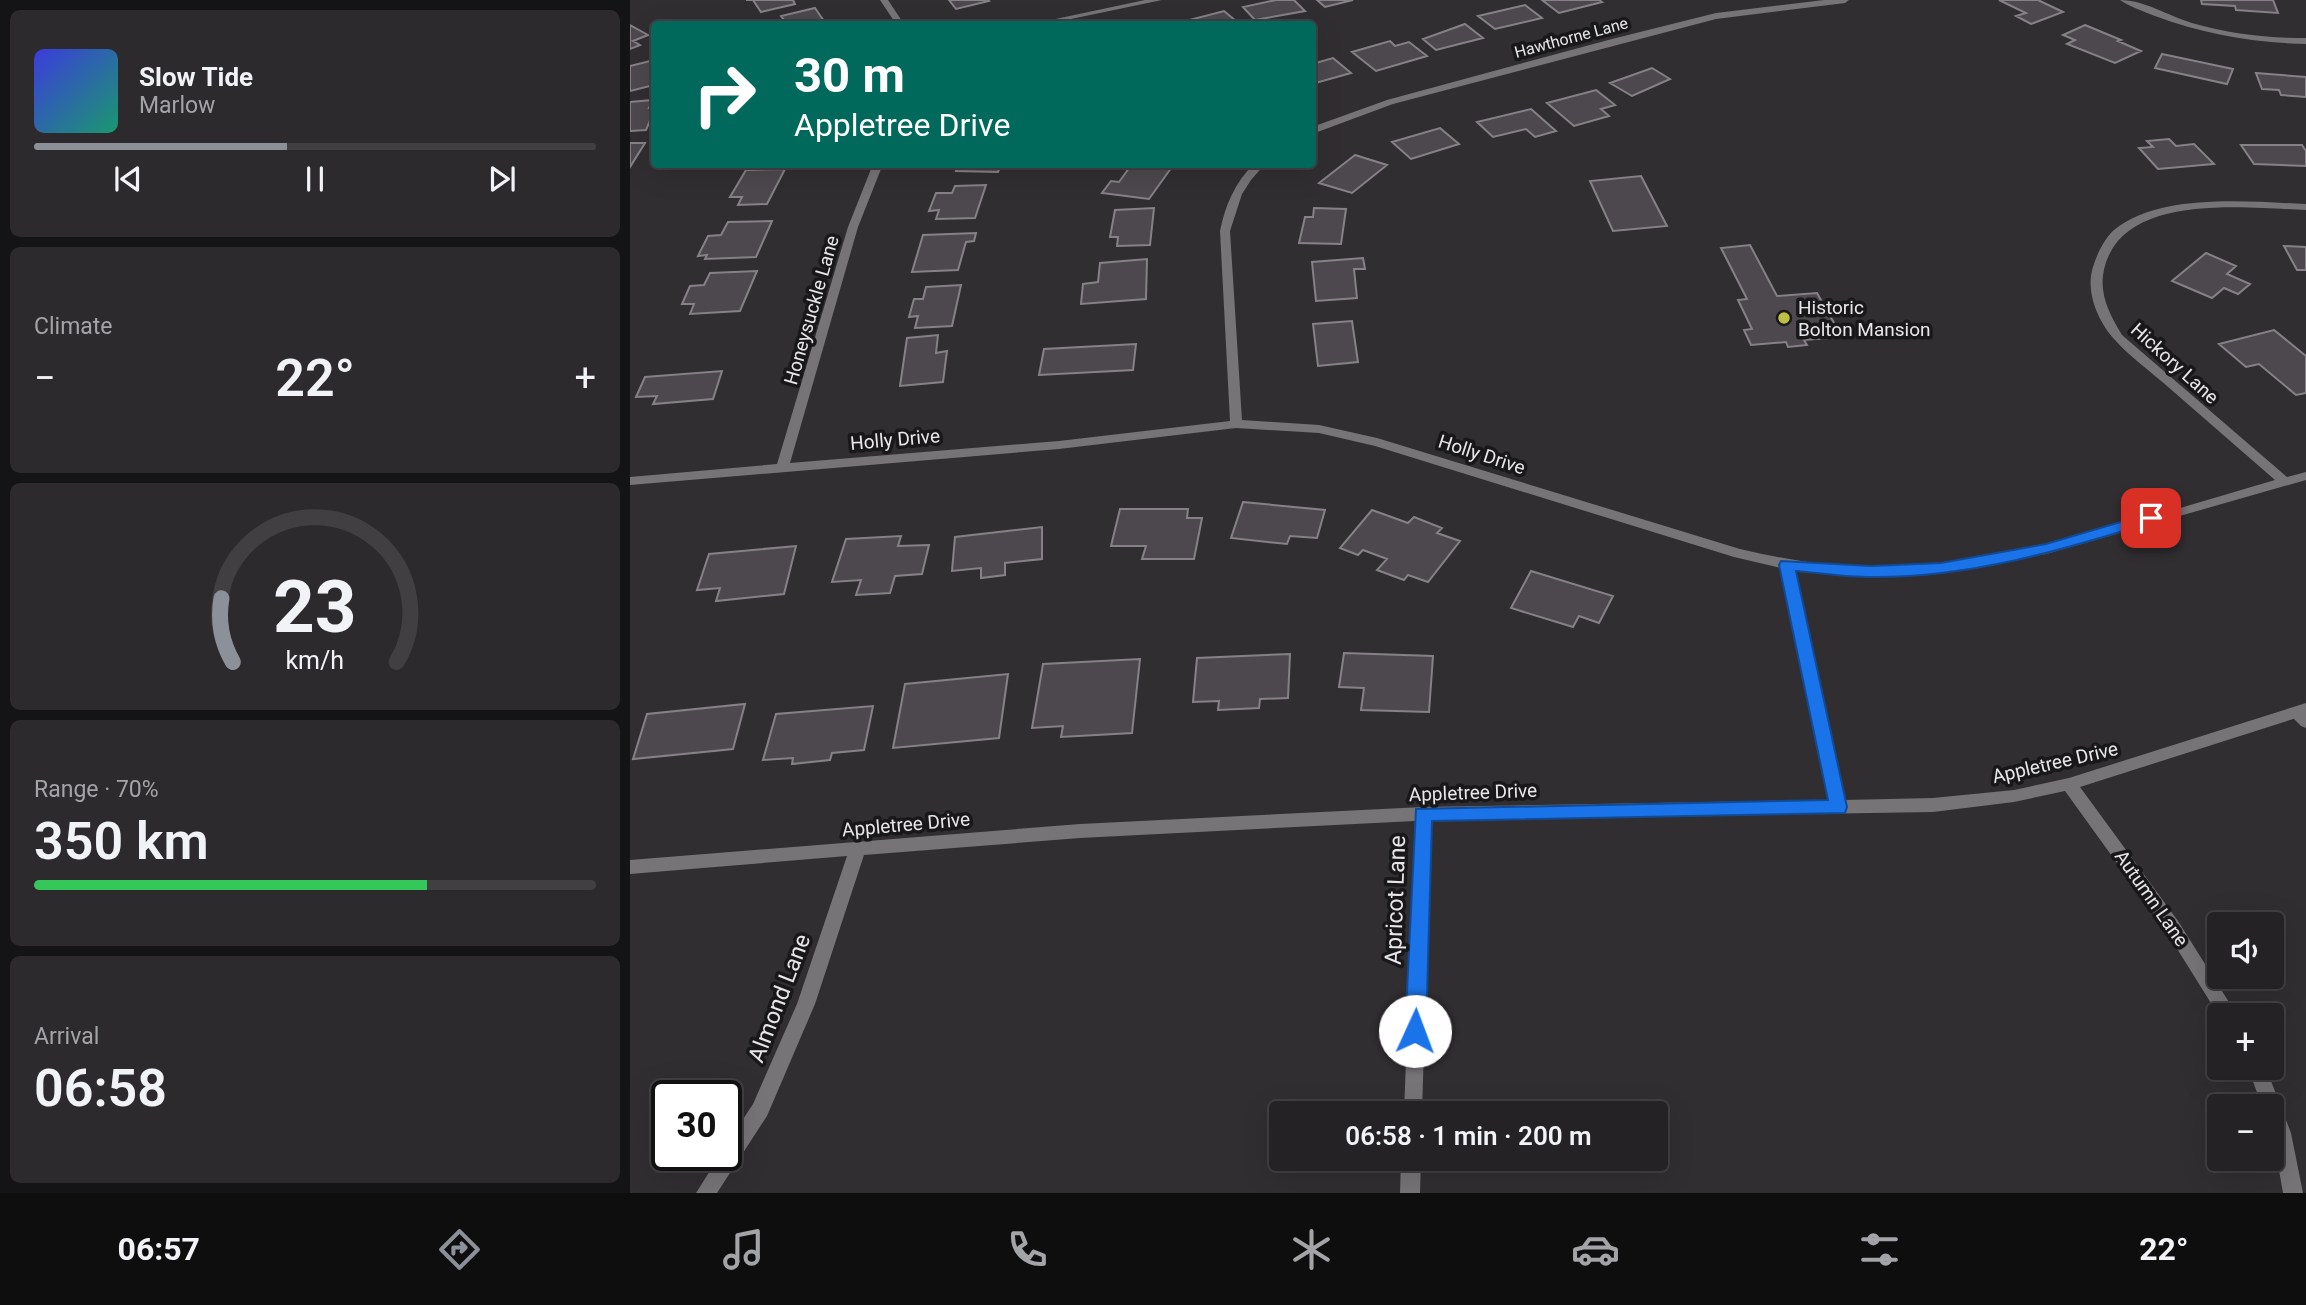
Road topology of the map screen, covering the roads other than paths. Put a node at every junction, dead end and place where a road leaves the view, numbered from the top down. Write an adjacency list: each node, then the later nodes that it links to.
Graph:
1 (884, 0): 5 (street)
2 (1158, 0): 6 (street)
3 (1845, 0): 8 (street, Hawthorne Lane)
4 (2124, 0): 7 (street)
5 (898, 21)
6 (1051, 21)
7 (2306, 41)
8 (1316, 130)
9 (876, 168): 13 (street, Honeysuckle Lane)
10 (1257, 168): 12 (street)
11 (2306, 207): 16 (street, Hickory Lane)
12 (1236, 424): 13 (street, Holly Drive); 17 (street, Holly Drive)
13 (782, 468): 15 (street, Holly Drive)
14 (2306, 476): 16 (street, Holly Drive)
15 (630, 481)
16 (2284, 481): 17 (street, Holly Drive)
17 (1787, 565): 20 (street)
18 (2303, 715): 19 (street, Appletree Drive)
19 (2069, 784): 20 (street, Appletree Drive); 24 (street, Autumn Lane)
20 (1838, 807): 21 (street, Appletree Drive)
21 (1423, 814): 22 (street, Appletree Drive); 25 (street, Apricot Lane)
22 (858, 849): 23 (street, Appletree Drive); 28 (street, Almond Lane)
23 (630, 867)
24 (2220, 1003)
25 (1413, 1101)
26 (2284, 1144): 30 (street)
27 (1411, 1171): 29 (street)
28 (706, 1193)
29 (1410, 1193)
30 (2293, 1193)

